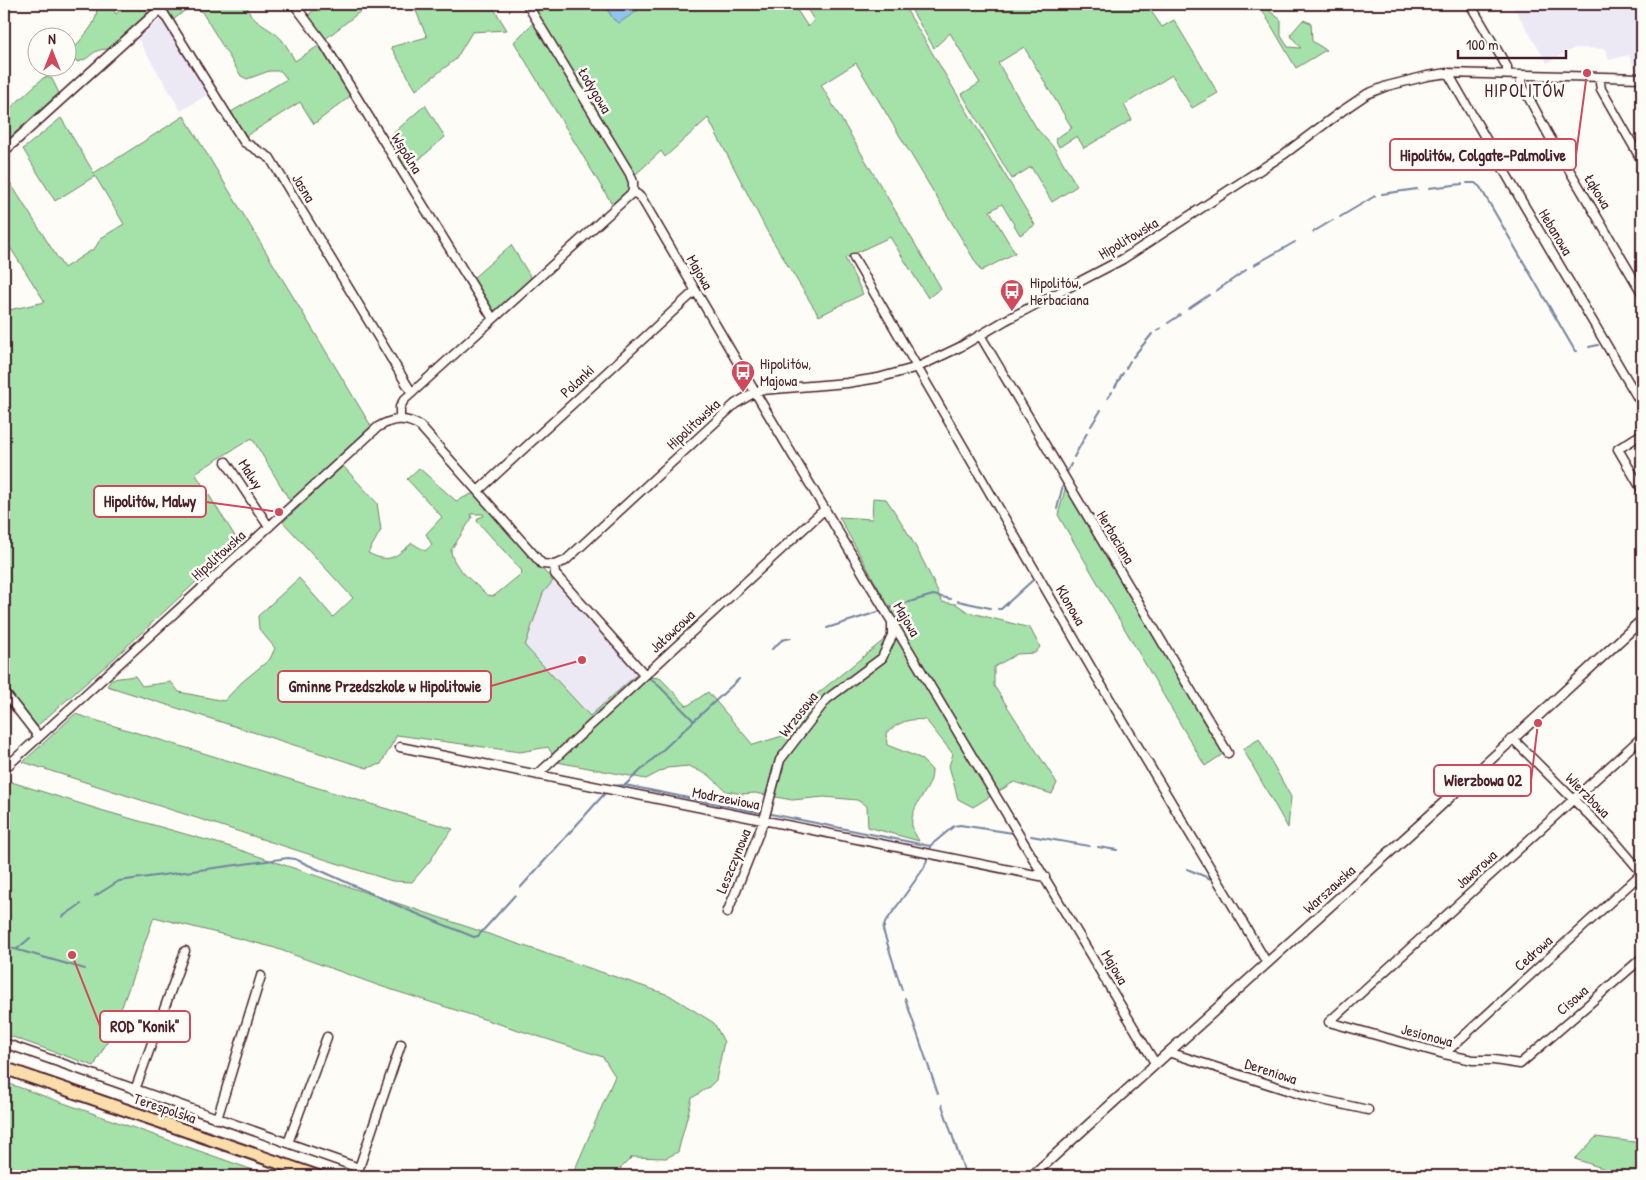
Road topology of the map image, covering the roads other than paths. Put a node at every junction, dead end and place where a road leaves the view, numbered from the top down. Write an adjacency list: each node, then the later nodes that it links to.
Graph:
1 (294, 4): 16 (street, Wspólna)
2 (527, 4): 12 (street, Łodygowa)
3 (1470, 4): 6 (street)
4 (164, 6): 10 (street); 20 (street, Jasna)
5 (1448, 73): 6 (street, Hipolitowska); 17 (street, Hipolitowska); 21 (street, Hebanowa)
6 (1507, 74): 7 (street, Hipolitowska)
7 (1521, 75): 8 (street, Hipolitowska); 15 (street, Łąkowa)
8 (1599, 77): 9 (street, Hipolitowska); 11 (street)
9 (1642, 78)
10 (4, 151)
11 (1642, 161)
12 (634, 192): 14 (street, Majowa); 16 (street)
13 (854, 258): 18 (street, Klonowa)
14 (695, 291): 19 (street, Majowa); 26 (street, Polanki)
15 (1642, 293)
16 (493, 319): 20 (street)
17 (980, 335): 18 (street, Hipolitowska); 38 (street, Herbaciana)
18 (918, 367): 19 (street, Hipolitowska); 48 (street, Klonowa)
19 (755, 392): 27 (street, Majowa); 29 (street, Hipolitowska)
20 (412, 393): 22 (street)
21 (1642, 405)
22 (400, 419): 26 (street); 28 (street, Hipolitowska)
23 (1642, 434): 25 (street)
24 (226, 462): 28 (street, Malwy)
25 (1642, 490)
26 (478, 491): 29 (street)
27 (825, 509): 30 (street, Majowa); 32 (street, Jałowcowa)
28 (269, 527): 35 (street, Hipolitowska)
29 (554, 565): 32 (street)
30 (892, 620): 42 (street, Wrzosowa); 44 (street, Majowa)
31 (1642, 620): 36 (street, Warszawska)
32 (645, 675): 40 (street, Jałowcowa)
33 (4, 692): 35 (street)
34 (1642, 737): 41 (street, Jaworowa)
35 (39, 738): 39 (street, Hipolitowska)
36 (1512, 738): 41 (street, Wierzbowa); 48 (street, Warszawska)
37 (400, 747): 40 (street, Modrzewiowa)
38 (1228, 753)
39 (4, 769)
40 (537, 774): 42 (street, Modrzewiowa)
41 (1573, 798): 43 (street, Wierzbowa); 50 (street, Jaworowa)
42 (764, 820): 44 (street, Modrzewiowa); 45 (street, Leszczynowa)
43 (1642, 873): 55 (street, Cedrowa)
44 (1045, 877): 56 (street, Majowa)
45 (727, 913)
46 (185, 951): 59 (street)
47 (1642, 958): 57 (street, Cisowa)
48 (1268, 963): 54 (street, Warszawska)
49 (261, 976): 61 (street)
50 (1329, 1022): 55 (street, Jesionowa)
51 (327, 1036): 62 (street)
52 (4, 1043): 59 (street)
53 (402, 1044): 62 (street)
54 (1168, 1052): 56 (street, Warszawska); 60 (street, Dereniowa)
55 (1444, 1054): 57 (street, Jesionowa)
56 (1156, 1063): 64 (street, Warszawska)
57 (1520, 1064)
58 (4, 1068): 63 (main road, Terespolska)
59 (135, 1090): 61 (street)
60 (1368, 1110)
61 (217, 1119): 62 (street)
62 (288, 1143)
63 (317, 1176)
64 (1032, 1176)

